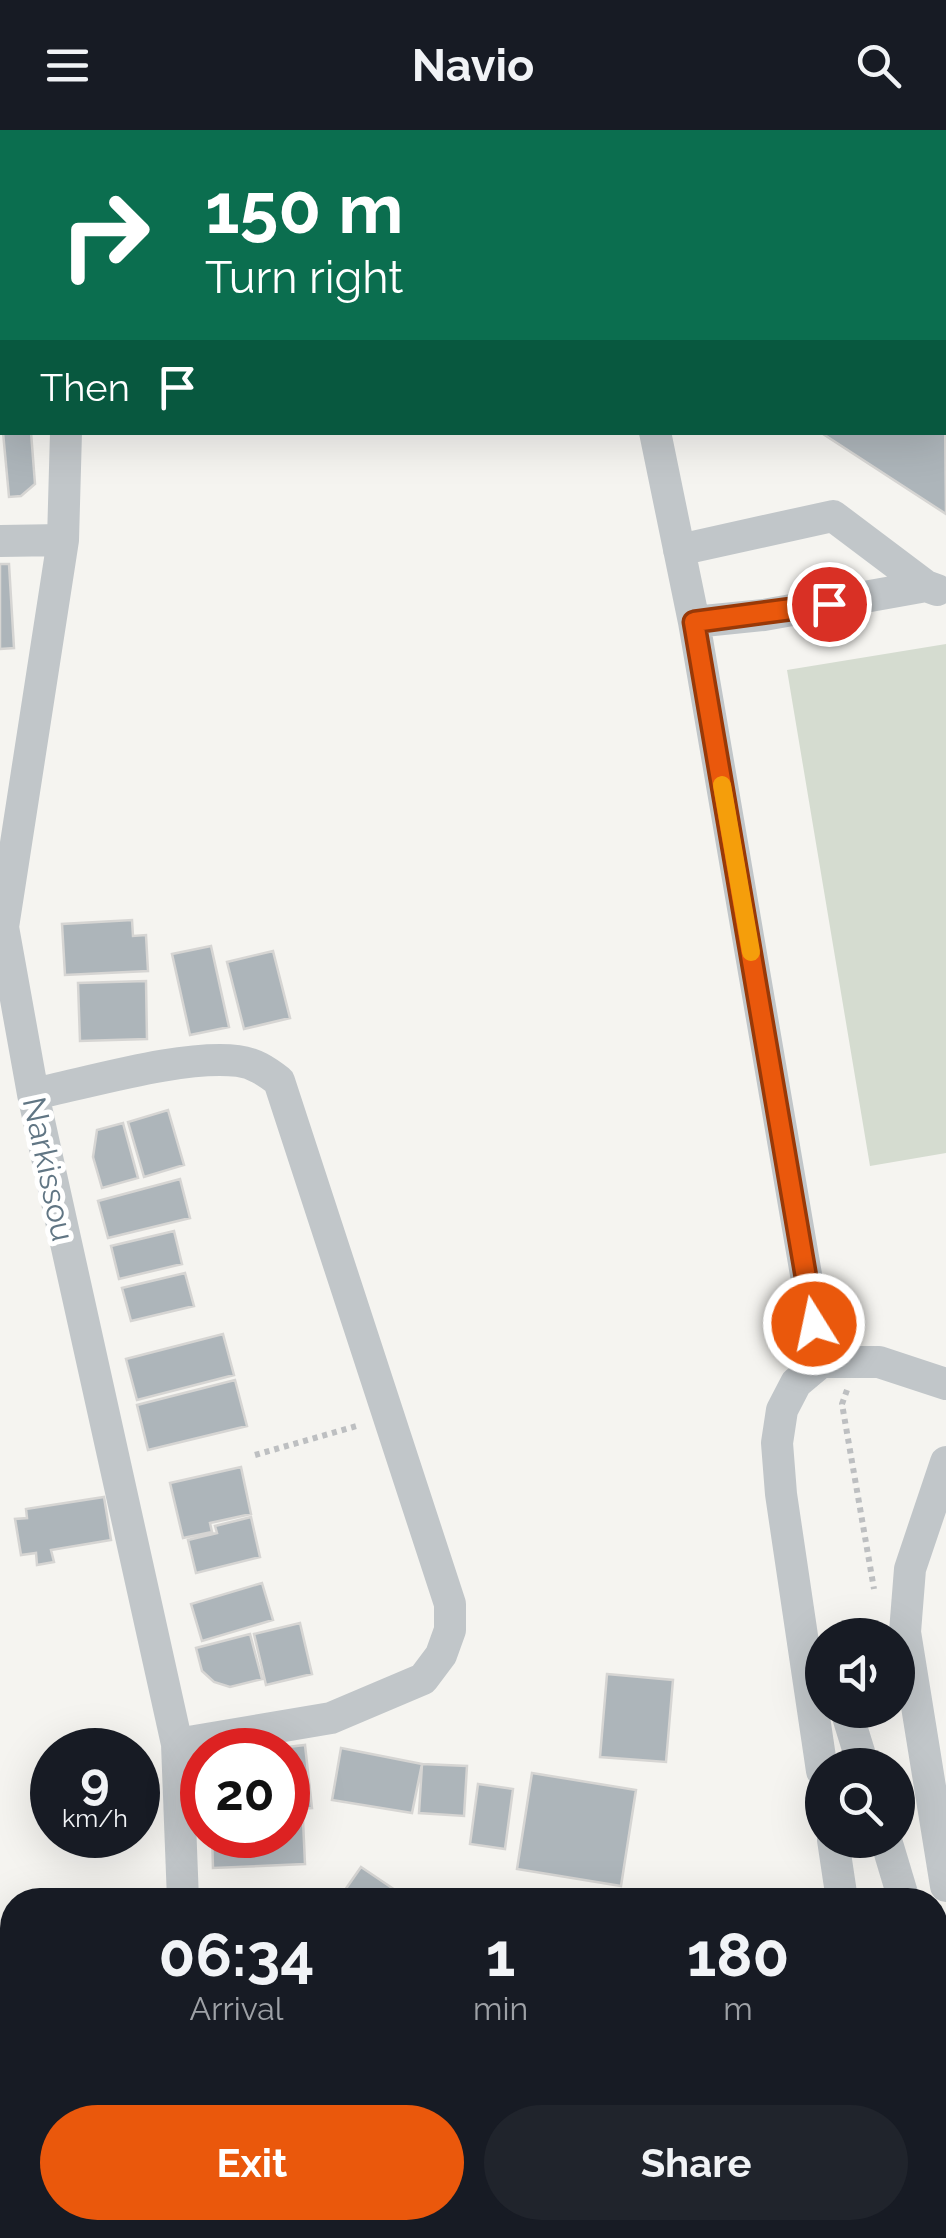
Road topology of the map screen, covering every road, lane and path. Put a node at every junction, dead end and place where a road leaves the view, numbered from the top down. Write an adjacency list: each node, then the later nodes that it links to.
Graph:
1 (66, 435): 3 (street, Narkissou)
2 (656, 435): 5 (street)
3 (63, 540): 4 (street); 8 (street, Narkissou)
4 (0, 542)
5 (679, 550): 6 (street); 7 (street)
6 (936, 590): 7 (street)
7 (694, 622): 10 (street)
8 (1, 927): 9 (street, Narkissou)
9 (32, 1094): 12 (street); 18 (street, Narkissou)
10 (835, 1362): 11 (street); 15 (street); 16 (path)
11 (946, 1384)
12 (389, 1417): 13 (path); 18 (street)
13 (256, 1455)
14 (946, 1462): 22 (street)
15 (781, 1494): 17 (street); 19 (street)
16 (875, 1596)
17 (819, 1618)
18 (177, 1744): 23 (street, Narkissou)
19 (819, 1748)
20 (836, 1858): 24 (street)
21 (891, 1858): 25 (street)
22 (946, 1886)
23 (183, 1888)
24 (840, 1888)
25 (900, 1888)

